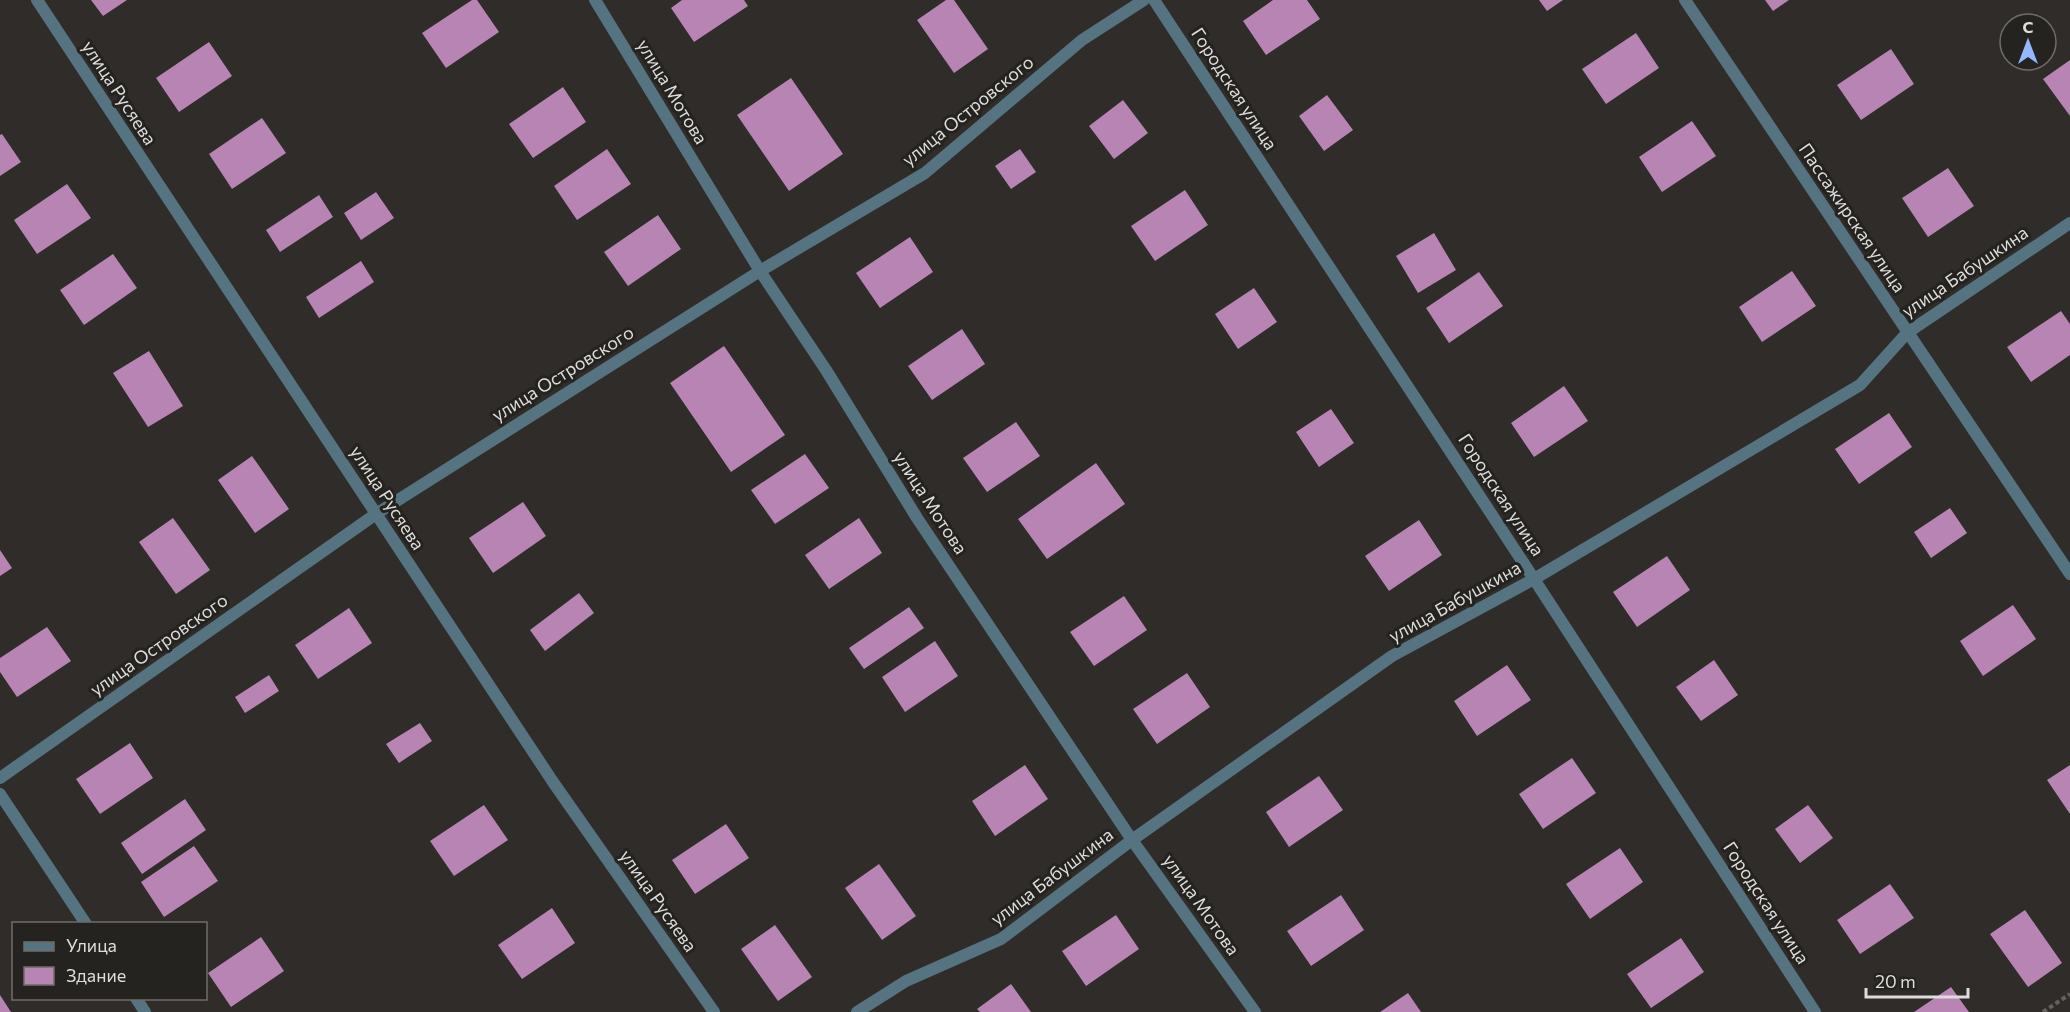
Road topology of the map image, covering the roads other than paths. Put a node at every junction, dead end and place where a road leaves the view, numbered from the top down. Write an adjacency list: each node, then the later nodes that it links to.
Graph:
1 (37, 0): 9 (street, улица Русяева)
2 (595, 0): 7 (street, улица Мотова)
3 (1144, 0): 7 (street, улица Островского)
4 (1154, 0): 11 (street, Городская улица)
5 (1685, 0): 8 (street, Пассажирская улица)
6 (2070, 223): 8 (street, улица Бабушкина)
7 (759, 272): 9 (street, улица Островского); 14 (street, улица Мотова)
8 (1907, 333): 10 (street, Пассажирская улица); 11 (street, улица Бабушкина)
9 (376, 514): 12 (street, улица Островского); 16 (street, улица Русяева)
10 (2070, 574)
11 (1534, 579): 14 (street, улица Бабушкина); 19 (street, Городская улица)
12 (0, 778)
13 (0, 794): 15 (street)
14 (1132, 840): 17 (street, улица Бабушкина); 18 (street, улица Мотова)
15 (85, 922)
16 (714, 1012)
17 (856, 1012)
18 (1255, 1012)
19 (1815, 1012)

